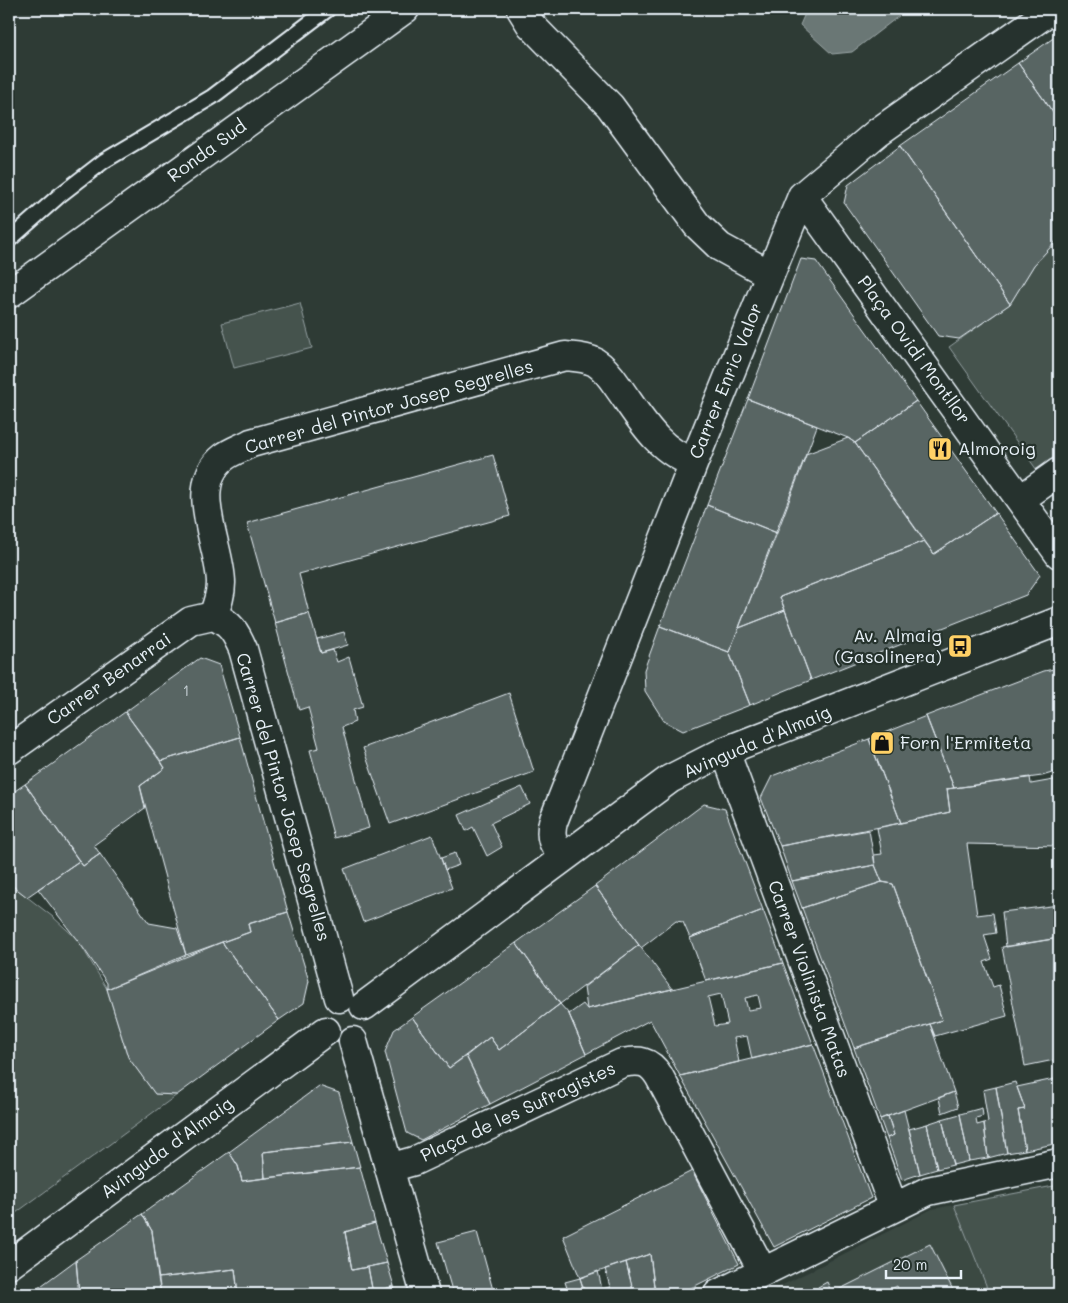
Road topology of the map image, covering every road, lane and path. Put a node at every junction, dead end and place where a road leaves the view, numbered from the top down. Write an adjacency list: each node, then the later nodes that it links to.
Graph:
1 (328, 9): 6 (lane)
2 (405, 9): 8 (street, Ronda Sud)
3 (521, 9): 7 (street)
4 (1052, 9): 5 (street, Carrer Enric Valor)
5 (802, 196): 7 (street, Carrer Enric Valor); 11 (street, Plaça Ovidi Montllor)
6 (9, 240)
7 (769, 274): 9 (street, Carrer Enric Valor)
8 (9, 294)
9 (694, 462): 13 (street, Carrer del Pintor Josep Segrelles); 17 (street, Carrer Enric Valor)
10 (1059, 472): 11 (street)
11 (1021, 499): 12 (street, Plaça Ovidi Montllor)
12 (1059, 554)
13 (213, 616): 15 (street, Carrer Benarrai); 18 (street, Carrer del Pintor Josep Segrelles)
14 (1059, 621): 16 (street, Avinguda d'Almaig)
15 (9, 750)
16 (725, 751): 17 (street, Avinguda d'Almaig); 24 (street, Carrer Violinista Matas)
17 (563, 857): 19 (street, Avinguda d'Almaig)
18 (339, 998): 19 (street); 20 (street)
19 (364, 1006): 21 (street)
20 (326, 1032): 21 (street); 25 (street, Avinguda d'Almaig)
21 (353, 1042): 23 (street)
22 (1059, 1163): 24 (street)
23 (402, 1164): 26 (street, Plaça de les Sufragistes); 27 (street)
24 (893, 1206): 26 (street)
25 (9, 1264)
26 (764, 1272): 28 (street)
27 (425, 1294)
28 (718, 1294)

